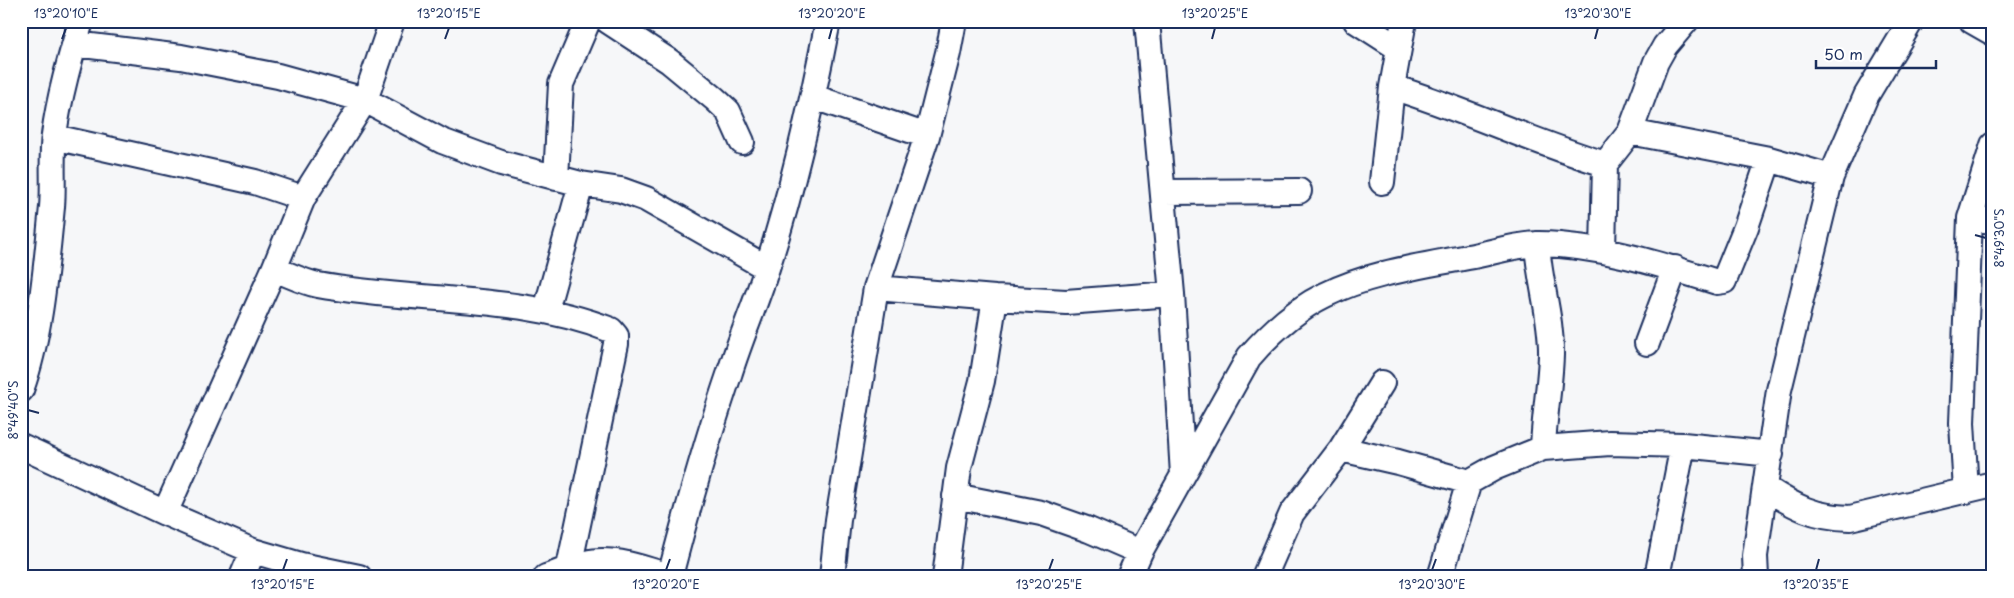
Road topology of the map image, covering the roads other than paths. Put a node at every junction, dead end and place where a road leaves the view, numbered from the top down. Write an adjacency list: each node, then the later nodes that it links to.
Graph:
1 (81, 21): 14 (street)
2 (392, 21): 18 (street)
3 (588, 21): 27 (street)
4 (608, 21): 22 (street)
5 (828, 21): 17 (street)
6 (954, 21): 20 (street)
7 (1147, 21): 31 (street)
8 (1356, 21): 15 (street)
9 (1404, 21): 15 (street)
10 (1686, 21): 19 (street)
11 (1911, 21): 26 (street)
12 (1972, 21): 13 (street)
13 (1993, 32)
14 (74, 44): 18 (street); 21 (street)
15 (1398, 48): 16 (street)
16 (1392, 87): 25 (street); 28 (street)
17 (814, 97): 20 (street); 36 (street)
18 (365, 100): 27 (street); 32 (street)
19 (1630, 132): 24 (street); 25 (street)
20 (927, 136): 39 (street)
21 (54, 137): 32 (street); 45 (street)
22 (742, 142)
23 (1993, 145): 33 (street)
24 (1769, 159): 26 (street); 37 (street)
25 (1605, 164): 35 (street)
26 (1831, 177): 50 (street)
27 (556, 178): 29 (street)
28 (1382, 182)
29 (581, 184): 36 (street); 42 (street)
30 (1299, 191): 31 (street)
31 (1163, 192): 40 (street)
32 (303, 198): 38 (street)
33 (1981, 219): 55 (street)
34 (1537, 244): 35 (street); 48 (street); 51 (street)
35 (1603, 251): 37 (street)
36 (767, 268): 61 (street)
37 (1675, 268): 43 (street)
38 (274, 269): 42 (street); 57 (street)
39 (876, 288): 41 (street); 65 (street)
40 (1172, 294): 41 (street); 51 (street)
41 (995, 298): 56 (street)
42 (546, 310): 60 (street)
43 (1647, 343)
44 (1382, 383): 49 (street)
45 (21, 390)
46 (1683, 445): 48 (street); 50 (street); 70 (street)
47 (21, 446): 57 (street)
48 (1544, 448): 52 (street)
49 (1341, 449): 52 (street); 68 (street)
50 (1771, 454): 54 (street)
51 (1183, 475): 59 (street)
52 (1469, 482): 69 (street)
53 (1993, 484): 55 (street)
54 (1766, 488): 55 (street); 71 (street)
55 (1966, 491)
56 (955, 496): 59 (street); 66 (street)
57 (165, 514): 58 (street)
58 (253, 551): 62 (street); 63 (street)
59 (1140, 552): 67 (street)
60 (568, 567): 61 (street); 64 (street)
61 (672, 576)
62 (242, 577)
63 (359, 577)
64 (546, 577)
65 (832, 577)
66 (945, 577)
67 (1129, 577)
68 (1264, 577)
69 (1440, 577)
70 (1657, 577)
71 (1756, 577)

